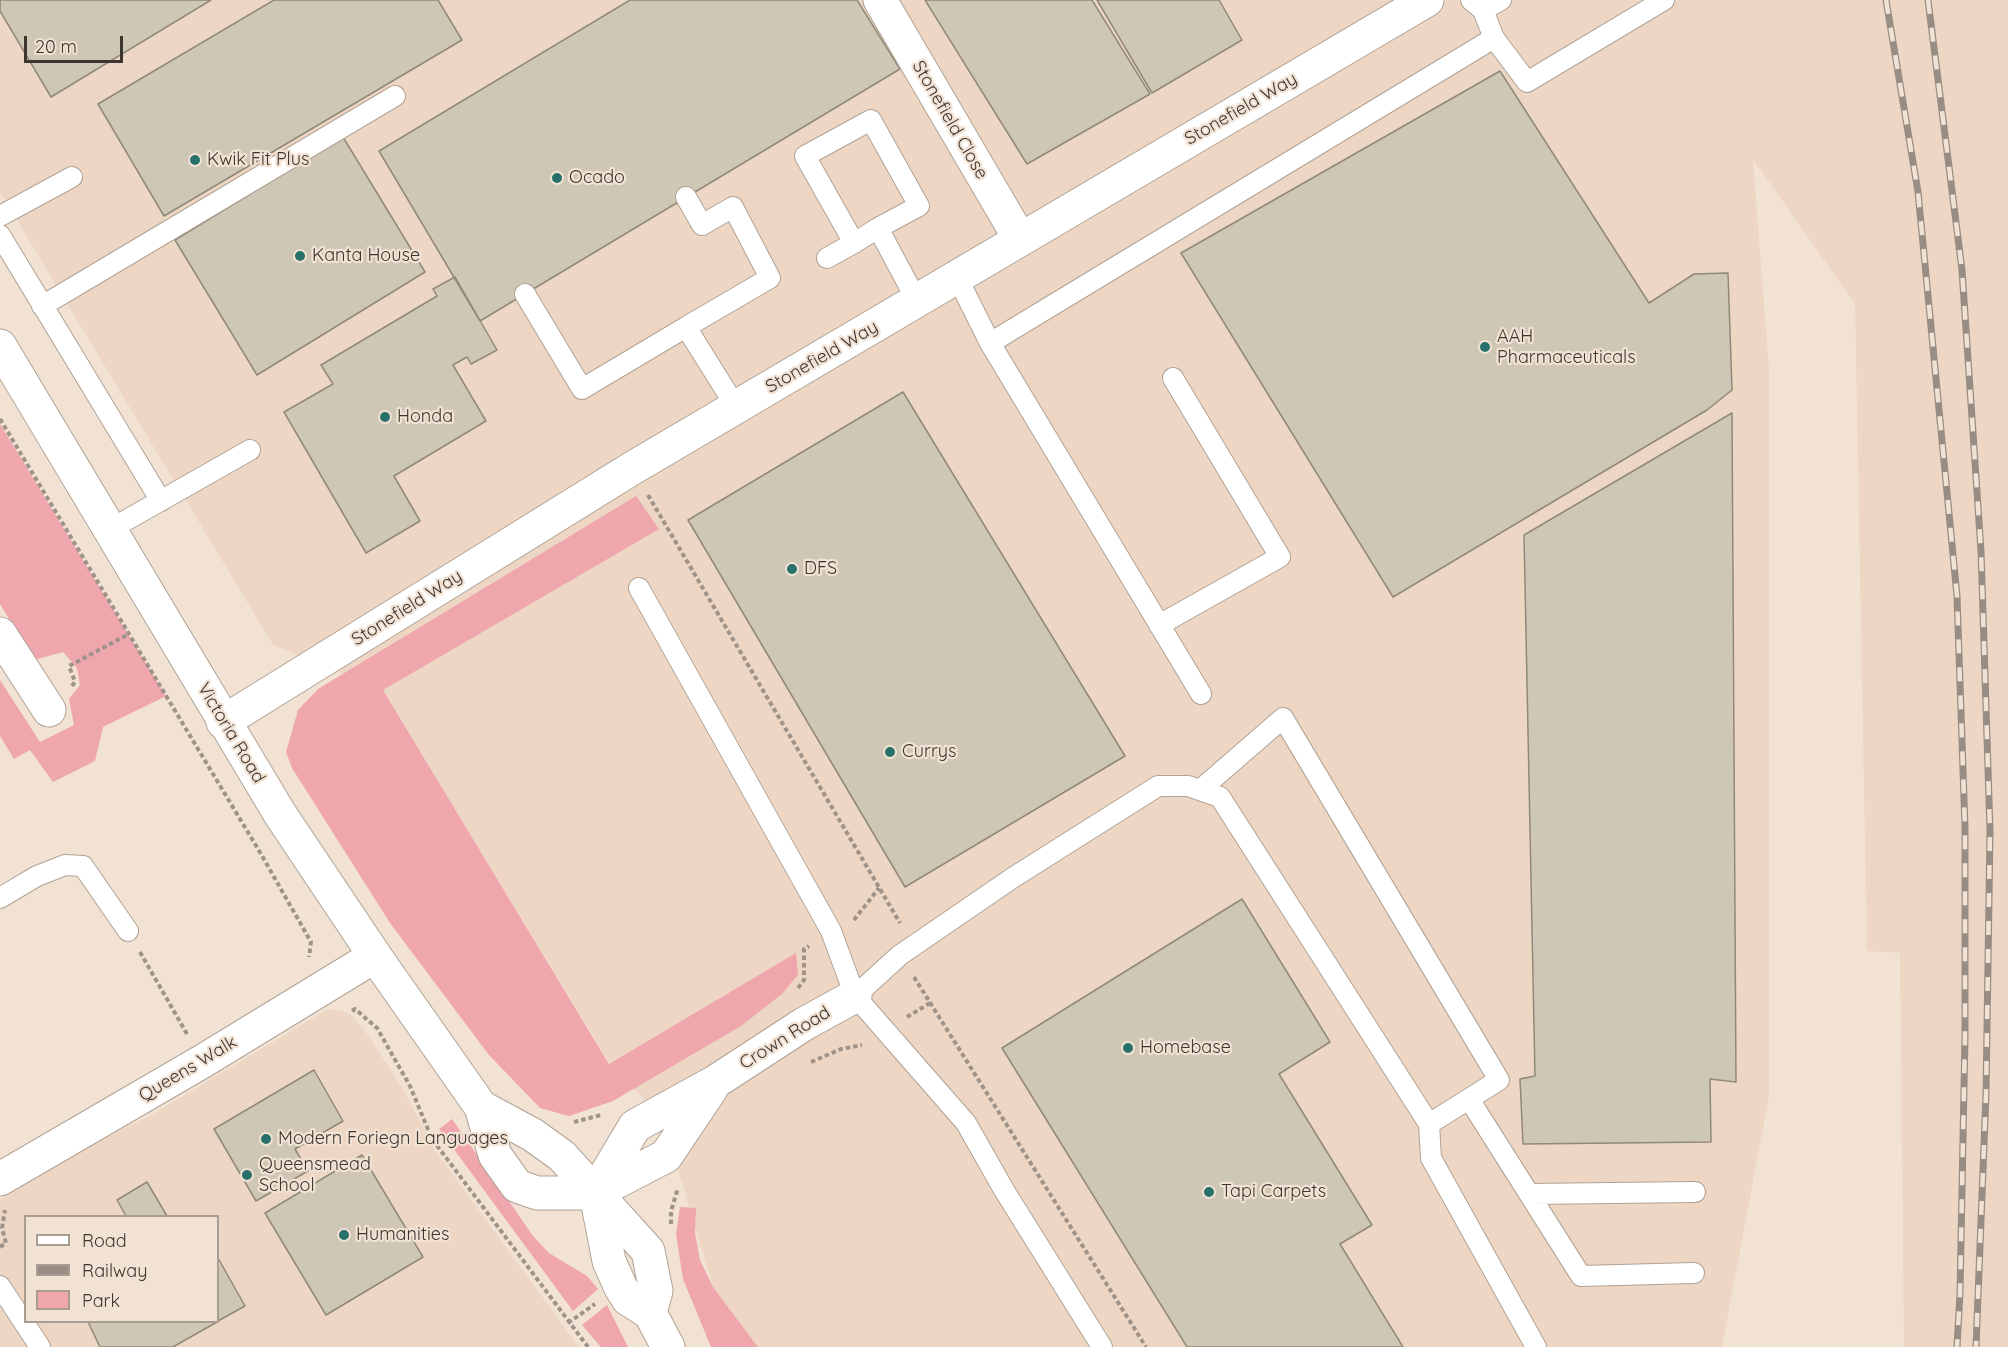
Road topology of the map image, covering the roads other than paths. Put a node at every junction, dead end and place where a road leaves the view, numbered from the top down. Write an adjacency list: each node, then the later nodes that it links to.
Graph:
1 (880, 0): 13 (street, Stonefield Close)
2 (1427, 0): 13 (street, Stonefield Way)
3 (1501, 0): 5 (lane)
4 (1664, 0): 6 (lane)
5 (1477, 5): 6 (lane)
6 (1494, 38): 21 (lane)
7 (395, 96): 19 (lane)
8 (72, 177): 10 (lane)
9 (686, 197): 20 (lane)
10 (0, 216)
11 (878, 228): 14 (lane); 14 (lane); 18 (lane)
12 (0, 235): 19 (lane)
13 (1020, 239): 16 (street, Stonefield Way)
14 (854, 243): 15 (lane)
15 (827, 258)
16 (957, 277): 18 (street, Stonefield Way); 21 (lane)
17 (525, 294): 20 (lane)
18 (917, 301): 24 (street, Stonefield Way)
19 (42, 306): 26 (lane)
20 (686, 327): 24 (lane)
21 (990, 343): 29 (lane)
22 (0, 346): 27 (street, Victoria Road)
23 (1173, 378): 29 (lane)
24 (736, 407): 33 (street, Stonefield Way)
25 (250, 450): 26 (lane)
26 (161, 501): 27 (lane)
27 (108, 530): 33 (street, Victoria Road)
28 (639, 588): 38 (lane)
29 (1159, 625): 31 (lane)
30 (0, 634): 32 (street)
31 (1201, 694)
32 (49, 710)
33 (223, 722): 37 (street, Victoria Road)
34 (1200, 790): 38 (lane); 39 (lane); 41 (lane)
35 (0, 898): 36 (lane)
36 (128, 931)
37 (375, 956): 40 (street, Victoria Road); 42 (street, Queens Walk)
38 (855, 996): 44 (street, Crown Road); 52 (lane)
39 (1469, 1099): 41 (lane); 45 (lane)
40 (481, 1107): 44 (street, Victoria Road); 44 (street, Victoria Road)
41 (1429, 1124): 53 (lane)
42 (7, 1191)
43 (1695, 1192): 45 (lane)
44 (596, 1193): 51 (street, Victoria Road)
45 (1530, 1194): 46 (lane)
46 (1694, 1273)
47 (0, 1286): 49 (lane)
48 (24, 1323): 50 (lane)
49 (24, 1323)
50 (40, 1347)
51 (668, 1347)
52 (1102, 1347)
53 (1536, 1347)

